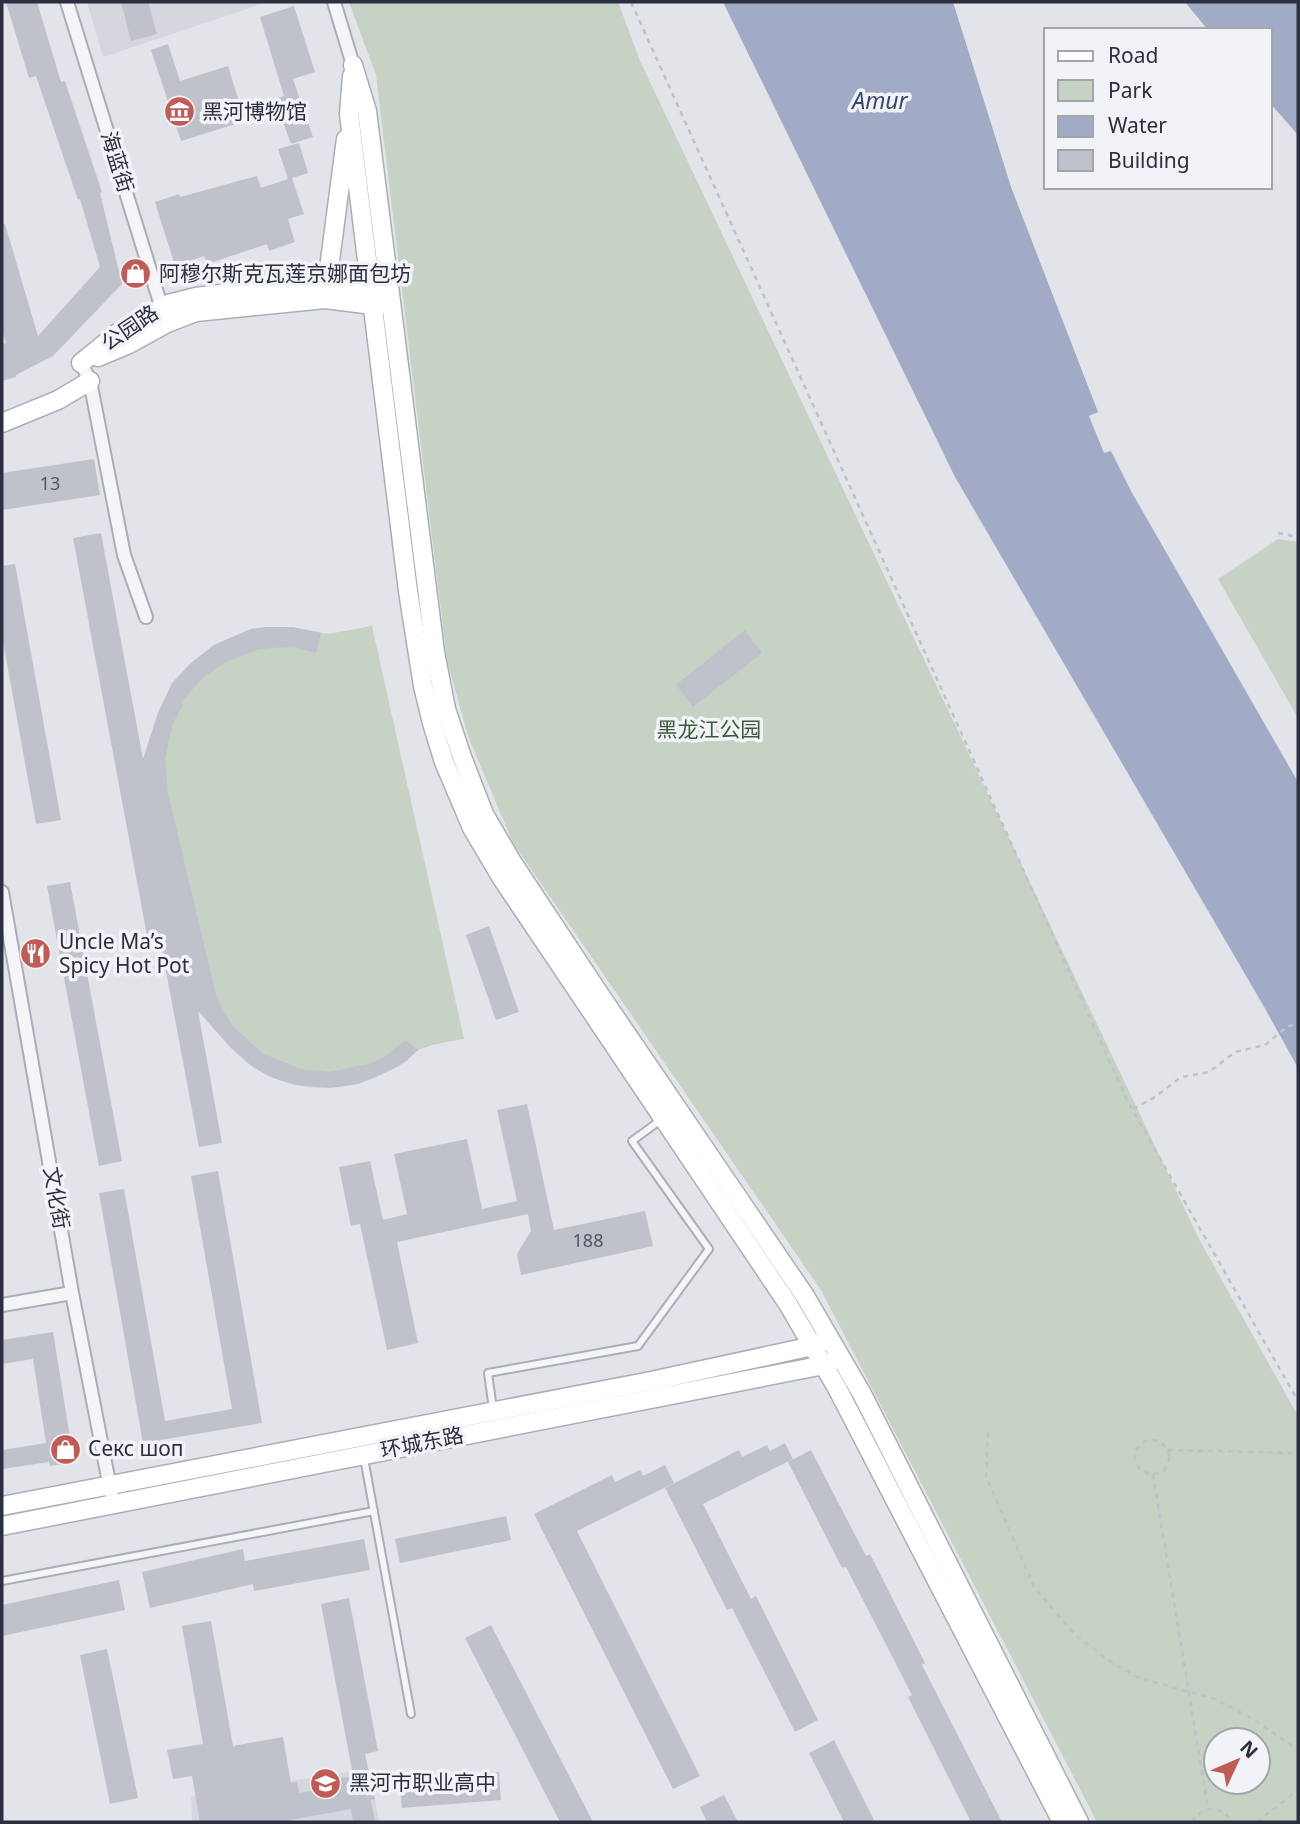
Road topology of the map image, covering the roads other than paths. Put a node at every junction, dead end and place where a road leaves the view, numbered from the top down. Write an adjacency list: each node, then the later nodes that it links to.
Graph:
1 (67, 2): 8 (street, 海蓝街)
2 (334, 2): 3 (street)
3 (353, 65): 4 (street); 6 (street)
4 (349, 114): 5 (street); 6 (street)
5 (327, 281): 6 (street, 公园路); 7 (street); 8 (street, 公园路)
6 (381, 297): 7 (street, 公园路); 14 (street); 17 (street)
7 (325, 299): 8 (street, 公园路)
8 (164, 315): 9 (street, 公园路)
9 (81, 363): 10 (street, 公园路)
10 (90, 381): 11 (street); 12 (street, 公园路)
11 (2, 423)
12 (146, 617)
13 (2, 892): 15 (street, 文化街)
14 (663, 1118): 17 (street); 19 (lane)
15 (72, 1293): 16 (street); 21 (street, 文化街)
16 (2, 1305)
17 (821, 1342): 18 (street); 19 (street, 环城东路)
18 (833, 1362): 20 (street, 环城东路); 27 (street); 28 (street)
19 (494, 1412): 21 (street, 环城东路)
20 (363, 1454): 21 (street, 环城东路); 23 (lane)
21 (112, 1494): 22 (street, 环城东路); 24 (street, 环城东路)
22 (2, 1506)
23 (374, 1510): 25 (lane); 26 (lane)
24 (2, 1526)
25 (2, 1581)
26 (411, 1714)
27 (1062, 1822)
28 (1079, 1822)

